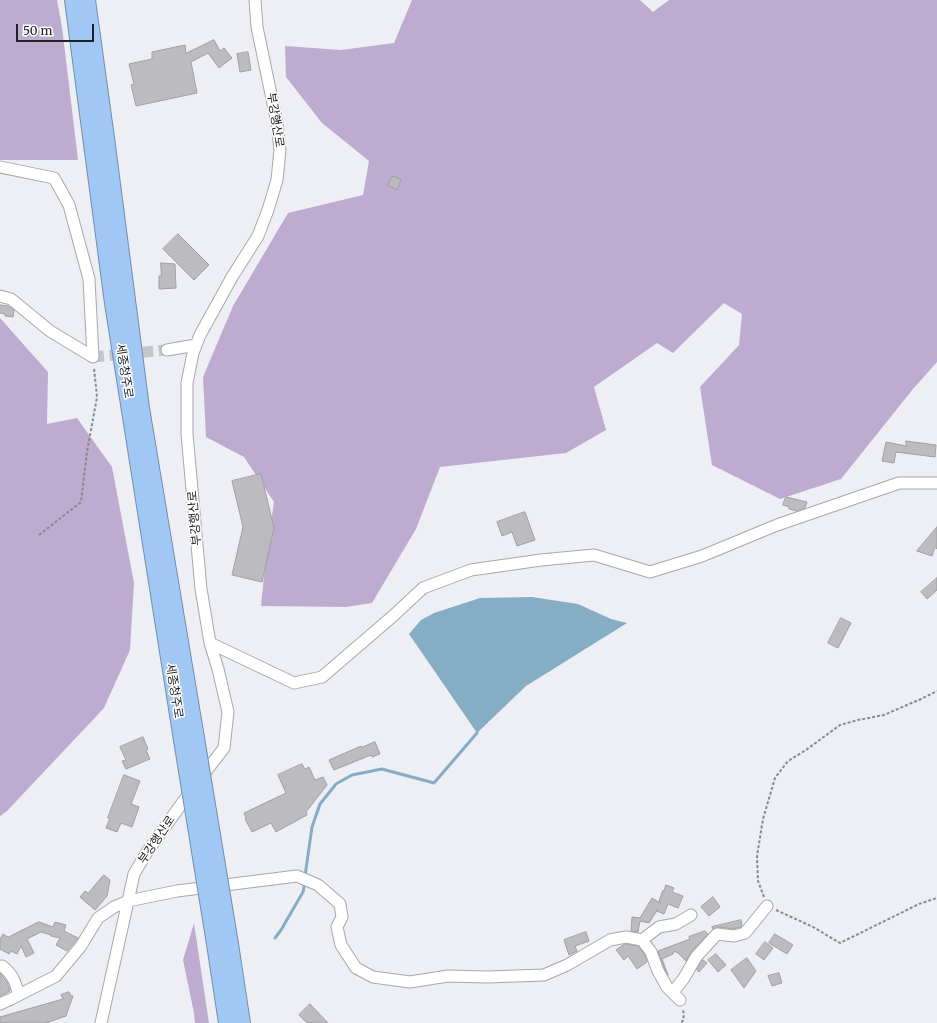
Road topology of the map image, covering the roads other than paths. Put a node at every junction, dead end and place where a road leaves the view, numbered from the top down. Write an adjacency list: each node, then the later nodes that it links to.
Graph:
1 (73, 0): 10 (highway, 세종청주로)
2 (87, 0): 10 (highway, 세종청주로)
3 (256, 0): 6 (street, 부강행산로)
4 (0, 167): 5 (street)
5 (0, 296)
6 (196, 345): 7 (street); 9 (street, 부강행산로)
7 (167, 350)
8 (937, 483): 9 (street)
9 (210, 643): 11 (street, 부강행산로)
10 (189, 736): 15 (highway, bridge)
11 (128, 901): 14 (street); 17 (street); 19 (street, 부강행산로)
12 (767, 906): 14 (street)
13 (690, 915): 14 (street)
14 (642, 940)
15 (222, 944): 20 (highway); 21 (highway)
16 (2, 966): 17 (street)
17 (19, 995): 18 (street)
18 (0, 1004)
19 (101, 1023)
20 (227, 1023)
21 (242, 1023)

